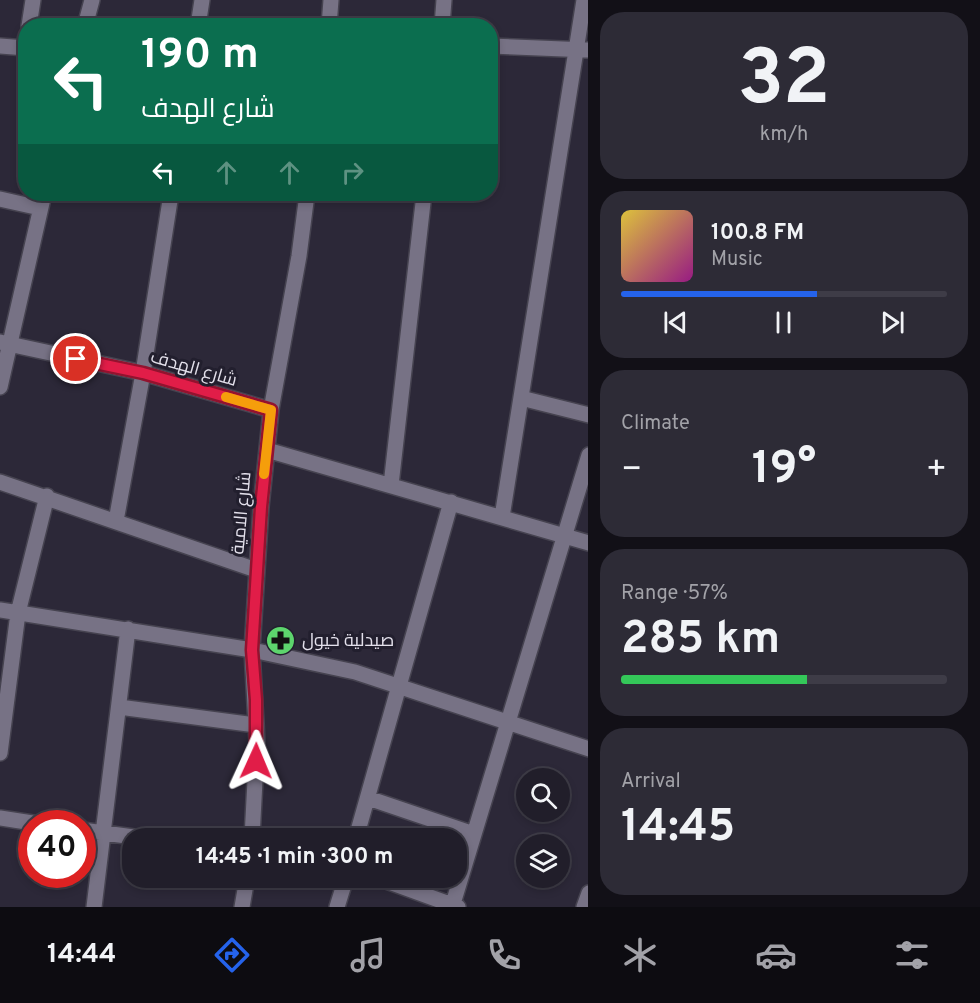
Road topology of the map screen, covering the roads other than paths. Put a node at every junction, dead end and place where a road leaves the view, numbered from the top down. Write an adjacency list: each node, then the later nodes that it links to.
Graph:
1 (33, 0): 7 (street)
2 (92, 0): 8 (street)
3 (202, 0): 9 (street)
4 (331, 0): 10 (street)
5 (444, 0): 11 (street)
6 (584, 0): 15 (street)
7 (30, 18)
8 (87, 18)
9 (199, 18)
10 (330, 18)
11 (443, 18)
12 (0, 46): 14 (street)
13 (498, 46): 15 (street)
14 (18, 47)
15 (583, 49): 25 (street)
16 (0, 199): 17 (street)
17 (18, 200)
18 (42, 201): 22 (street)
19 (170, 201): 23 (street)
20 (306, 201): 26 (street, شارع الامية)
21 (423, 201): 31 (street)
22 (5, 344): 23 (street, شارع الهدف); 24 (street)
23 (143, 373): 26 (street, شارع الهدف); 35 (street)
24 (0, 387)
25 (521, 398): 27 (street); 34 (street)
26 (271, 410): 28 (street, شارع الامية)
27 (588, 415)
28 (267, 450): 31 (street); 38 (street, شارع الامية)
29 (588, 455): 36 (street)
30 (0, 482): 32 (street)
31 (391, 484): 33 (street)
32 (46, 496): 35 (street); 40 (street)
33 (451, 502): 34 (street); 43 (street)
34 (502, 518): 36 (street)
35 (116, 521): 38 (street)
36 (563, 535): 37 (street); 45 (street)
37 (588, 543)
38 (256, 570): 42 (street, شارع الامية)
39 (0, 610): 40 (street)
40 (18, 613): 41 (street); 48 (street)
41 (128, 628): 42 (street); 44 (street)
42 (252, 650): 43 (street); 46 (street, شارع الامية)
43 (398, 686): 45 (street); 49 (street)
44 (119, 707): 46 (street); 55 (street)
45 (507, 722): 47 (street); 56 (street)
46 (256, 725): 52 (street, شارع الامية)
47 (588, 749)
48 (0, 753)
49 (368, 798): 53 (street); 56 (street)
50 (0, 818): 51 (street)
51 (18, 821)
52 (255, 828)
53 (359, 828)
54 (96, 832): 55 (street)
55 (104, 833): 57 (street); 63 (street)
56 (474, 834): 62 (street)
57 (122, 835)
58 (245, 888): 64 (street)
59 (342, 888): 65 (street)
60 (405, 888): 62 (street)
61 (588, 892): 66 (street)
62 (454, 906)
63 (94, 907)
64 (242, 907)
65 (337, 907)
66 (584, 907)

